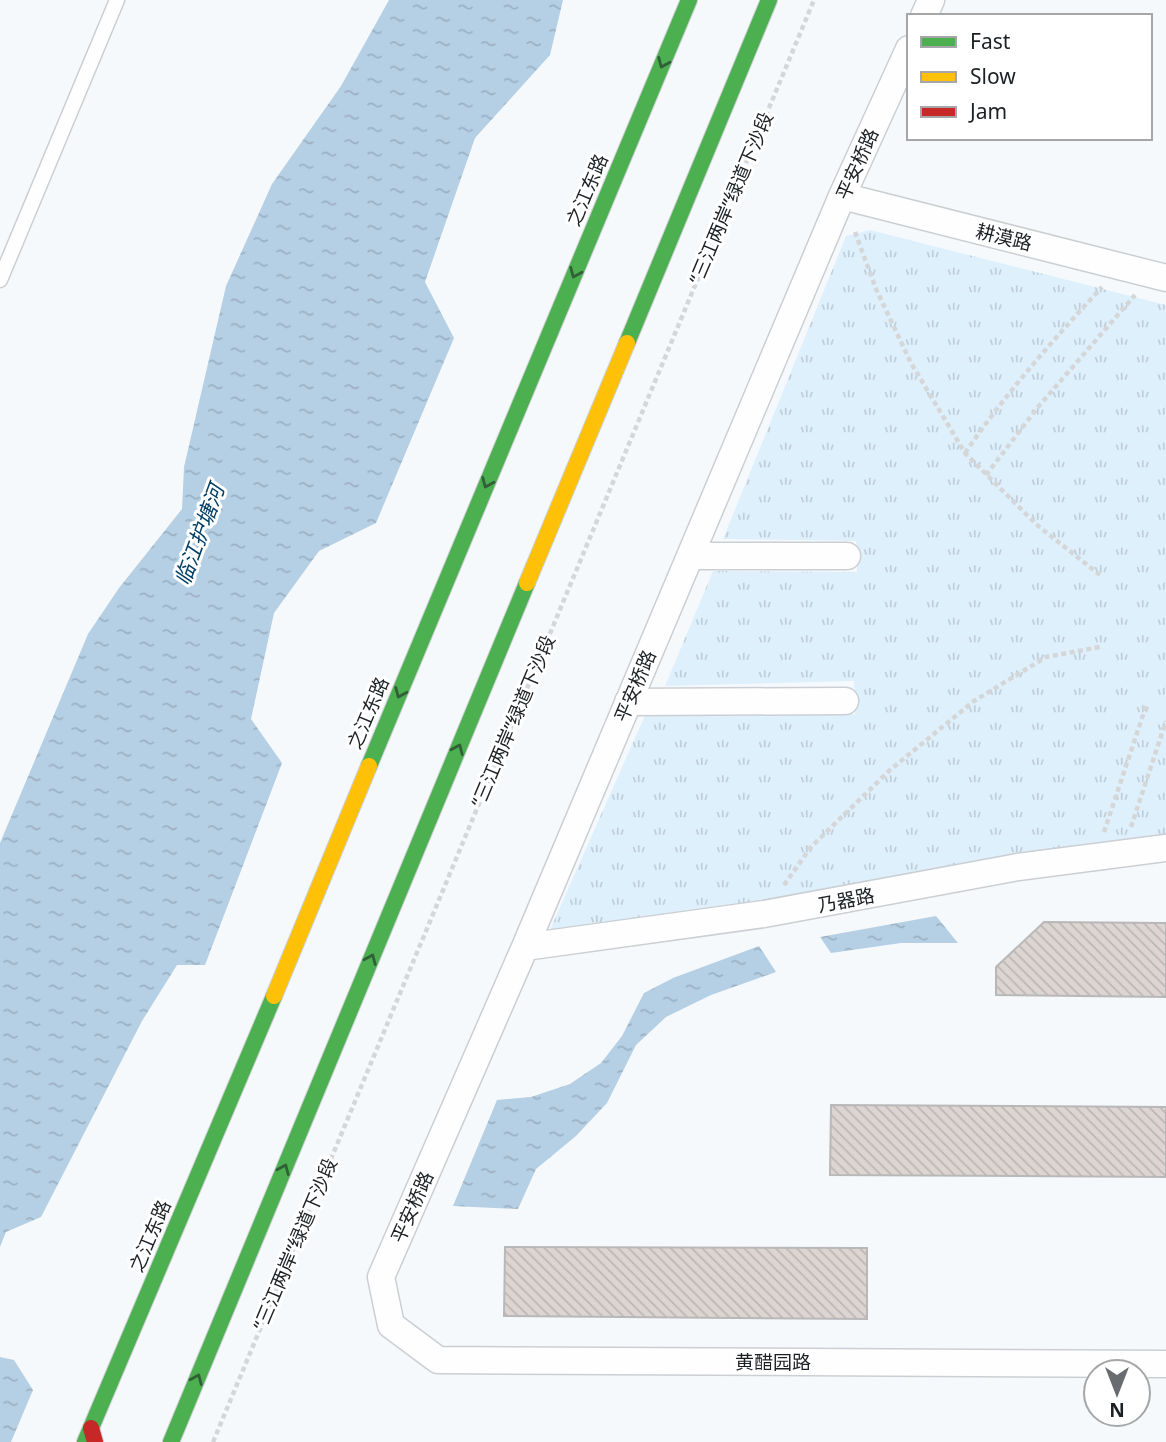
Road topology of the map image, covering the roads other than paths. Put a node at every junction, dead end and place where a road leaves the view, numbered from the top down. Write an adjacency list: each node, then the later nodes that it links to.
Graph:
1 (117, 0): 7 (lane)
2 (689, 0): 16 (main road, 之江东路, one-way to 16)
3 (769, 0): 17 (main road, one-way to 3)
4 (907, 53): 5 (street, 平安桥路)
5 (842, 196): 6 (street, 耕漠路); 8 (street, 平安桥路)
6 (1159, 276)
7 (0, 280)
8 (690, 556): 9 (street); 11 (street, 平安桥路)
9 (847, 556)
10 (845, 701): 11 (street)
11 (628, 702): 13 (street, 平安桥路)
12 (1166, 848): 13 (street, 乃器路)
13 (525, 947): 14 (street, 平安桥路)
14 (391, 1325): 15 (street, 黄醋园路)
15 (1166, 1364)
16 (91, 1437)
17 (171, 1442)

